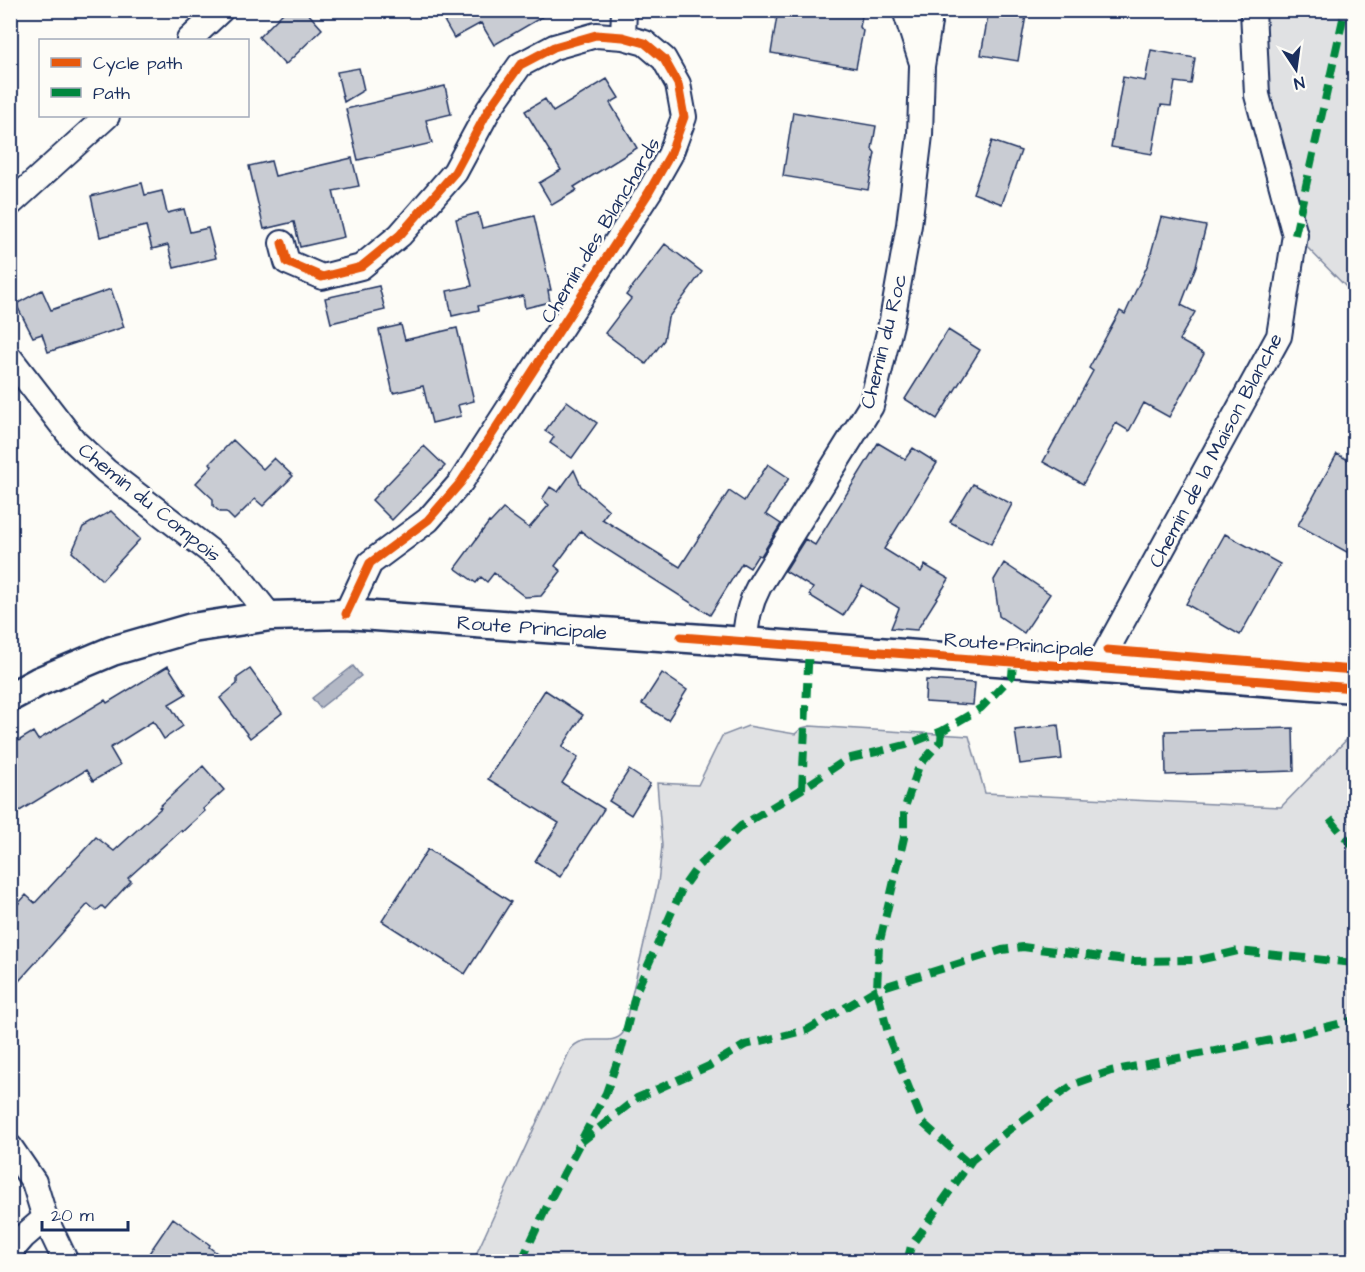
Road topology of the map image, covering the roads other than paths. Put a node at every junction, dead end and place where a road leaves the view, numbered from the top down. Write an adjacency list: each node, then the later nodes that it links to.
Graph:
1 (221, 10): 7 (street)
2 (624, 10): 6 (street)
3 (905, 10): 8 (street)
4 (931, 10): 8 (street, Chemin du Roc)
5 (1253, 10): 16 (street, Chemin de la Maison Blanche)
6 (623, 37): 11 (street, Chemin des Blanchards); 13 (street, Chemin des Blanchards)
7 (190, 39)
8 (922, 66): 15 (street, Chemin du Roc)
9 (106, 117): 10 (street)
10 (10, 204)
11 (282, 243)
12 (10, 358): 14 (street, Chemin du Compois)
13 (346, 614): 14 (street, Route Principale); 15 (street, Route Principale)
14 (270, 616): 18 (street, Route Principale)
15 (744, 642): 16 (street, Route Principale)
16 (1102, 668): 17 (street, Route Principale)
17 (1354, 688)
18 (10, 697)
19 (10, 1147): 20 (street)
20 (45, 1218): 21 (street); 22 (street)
21 (10, 1252)
22 (66, 1262)

